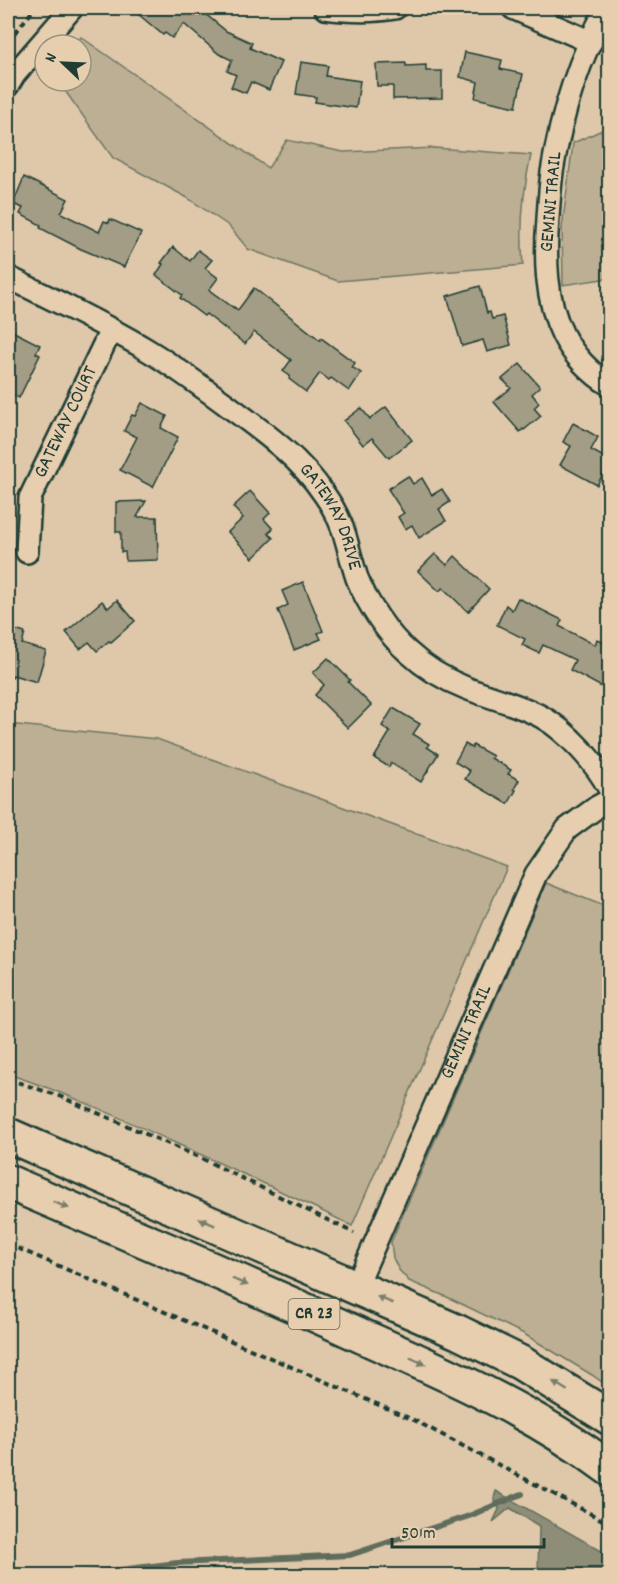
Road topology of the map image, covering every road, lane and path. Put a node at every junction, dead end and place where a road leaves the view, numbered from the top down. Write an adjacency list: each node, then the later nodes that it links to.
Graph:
1 (35, 8): 7 (path)
2 (72, 8): 9 (street)
3 (325, 8): 4 (street)
4 (394, 8)
5 (513, 8): 8 (street)
6 (607, 8): 8 (street, GEMINI TRAIL)
7 (8, 41)
8 (591, 42): 12 (street, GEMINI TRAIL)
9 (8, 85)
10 (8, 277): 11 (street, GATEWAY DRIVE)
11 (111, 330): 13 (street, GATEWAY COURT); 14 (street, GATEWAY DRIVE)
12 (609, 385)
13 (27, 552)
14 (609, 790)
15 (609, 800): 21 (street, GEMINI TRAIL)
16 (8, 1079): 19 (path)
17 (8, 1135): 21 (main road, CR 23, one-way to 17)
18 (8, 1182): 23 (main road, CR 23, one-way to 23)
19 (354, 1233)
20 (8, 1244): 24 (path)
21 (356, 1287): 22 (main road, CR 23, one-way to 21)
22 (609, 1418)
23 (609, 1469)
24 (609, 1524)

